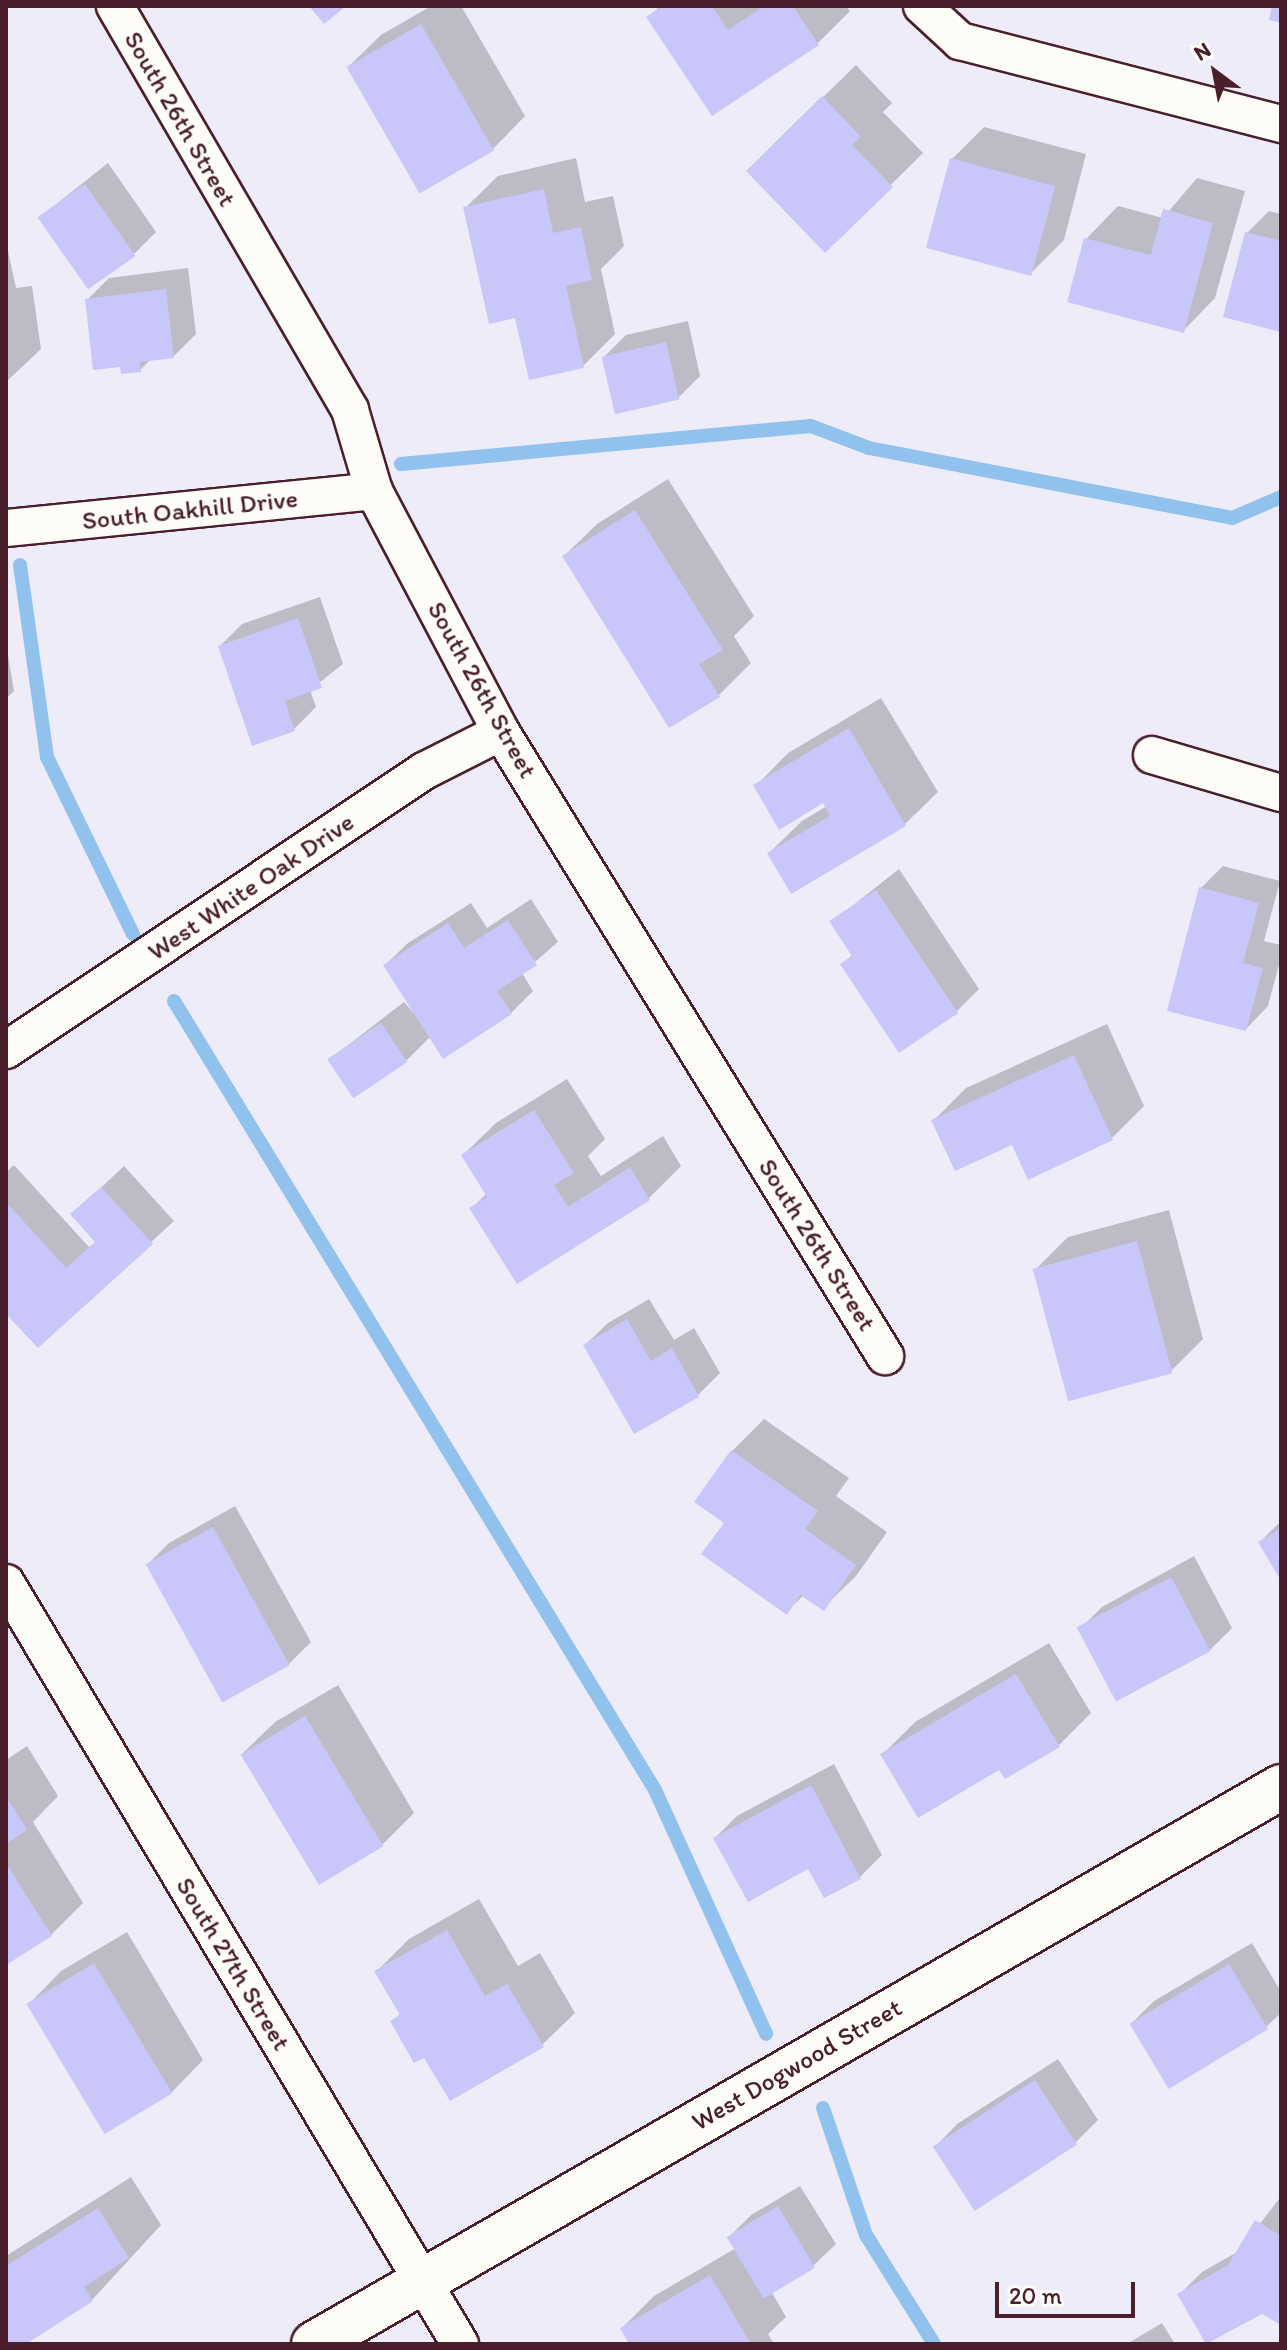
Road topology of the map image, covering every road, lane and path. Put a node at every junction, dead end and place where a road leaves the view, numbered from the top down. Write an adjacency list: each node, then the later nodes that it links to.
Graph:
1 (115, 6): 4 (street, South 26th Street)
2 (922, 6): 3 (street)
3 (1281, 124)
4 (374, 491): 5 (street, South Oakhill Drive); 6 (street, South 26th Street)
5 (6, 528)
6 (501, 732): 9 (street, West White Oak Drive); 10 (street, South 26th Street)
7 (1152, 755): 8 (street)
8 (1281, 793)
9 (6, 1050)
10 (885, 1356)
11 (6, 1583): 13 (street, South 27th Street)
12 (1281, 1787): 13 (street, West Dogwood Street)
13 (422, 2281): 14 (street, West Dogwood Street); 15 (street, South 27th Street)
14 (314, 2344)
15 (460, 2344)

